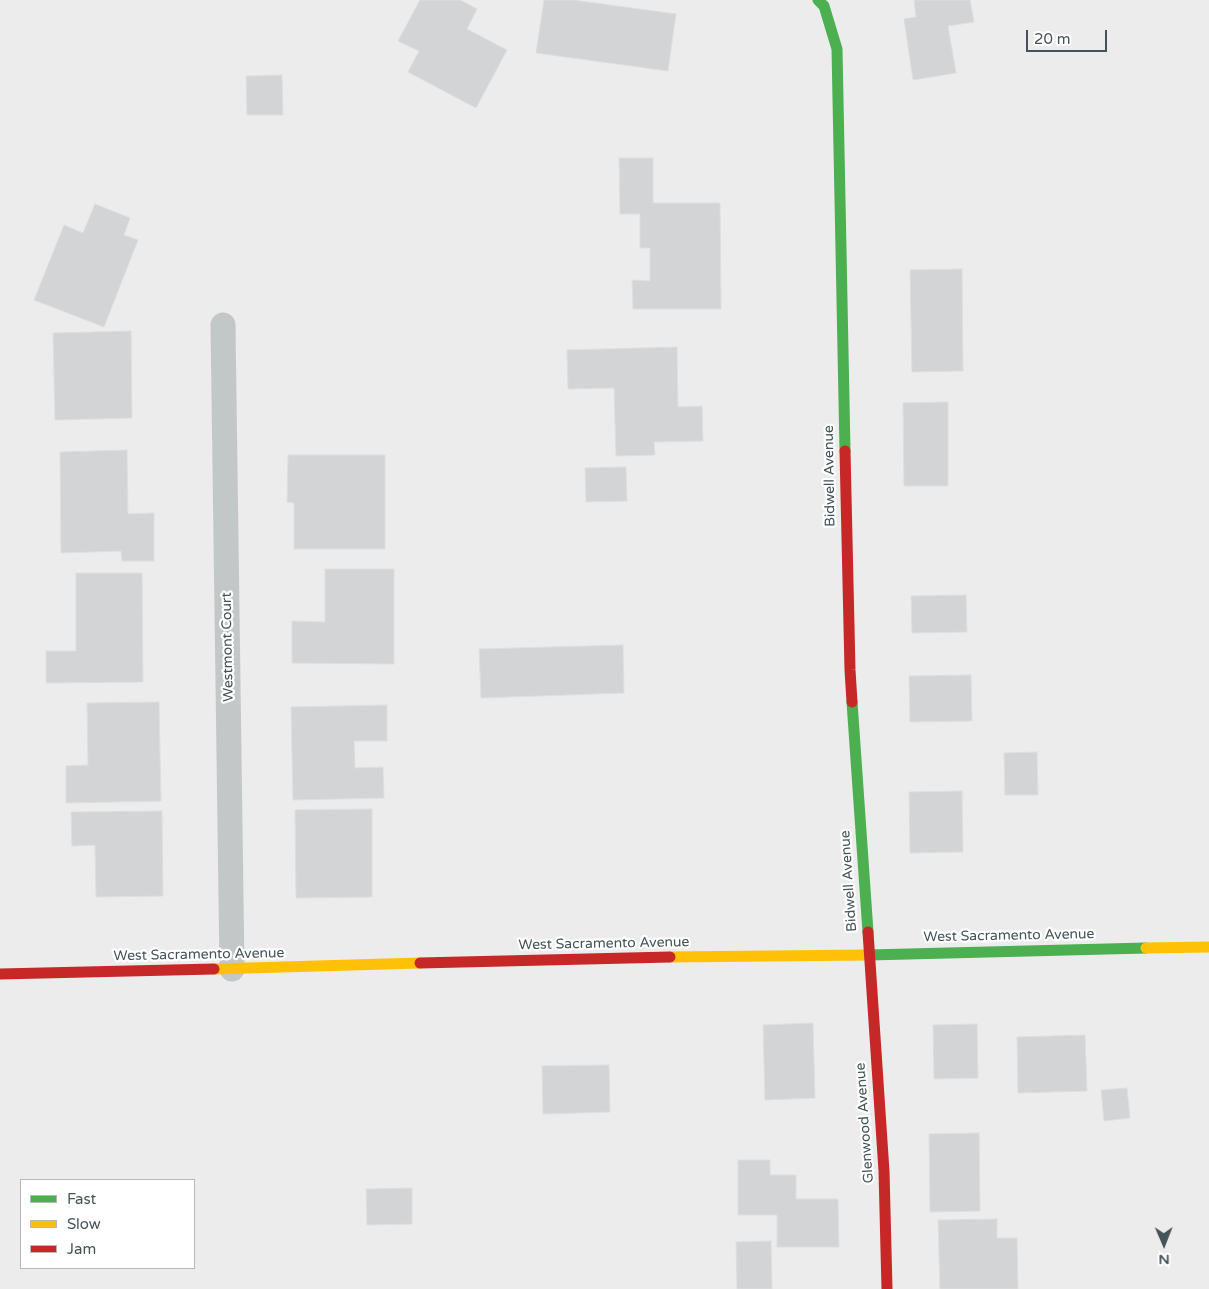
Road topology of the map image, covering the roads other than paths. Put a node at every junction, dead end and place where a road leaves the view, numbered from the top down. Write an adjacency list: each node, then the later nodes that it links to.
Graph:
1 (818, 0): 4 (street, Bidwell Avenue)
2 (223, 325): 5 (street, Westmont Court)
3 (1209, 947): 4 (street, West Sacramento Avenue)
4 (869, 955): 5 (street, West Sacramento Avenue); 7 (street, Glenwood Avenue)
5 (232, 970): 6 (street, West Sacramento Avenue)
6 (0, 974)
7 (887, 1289)

